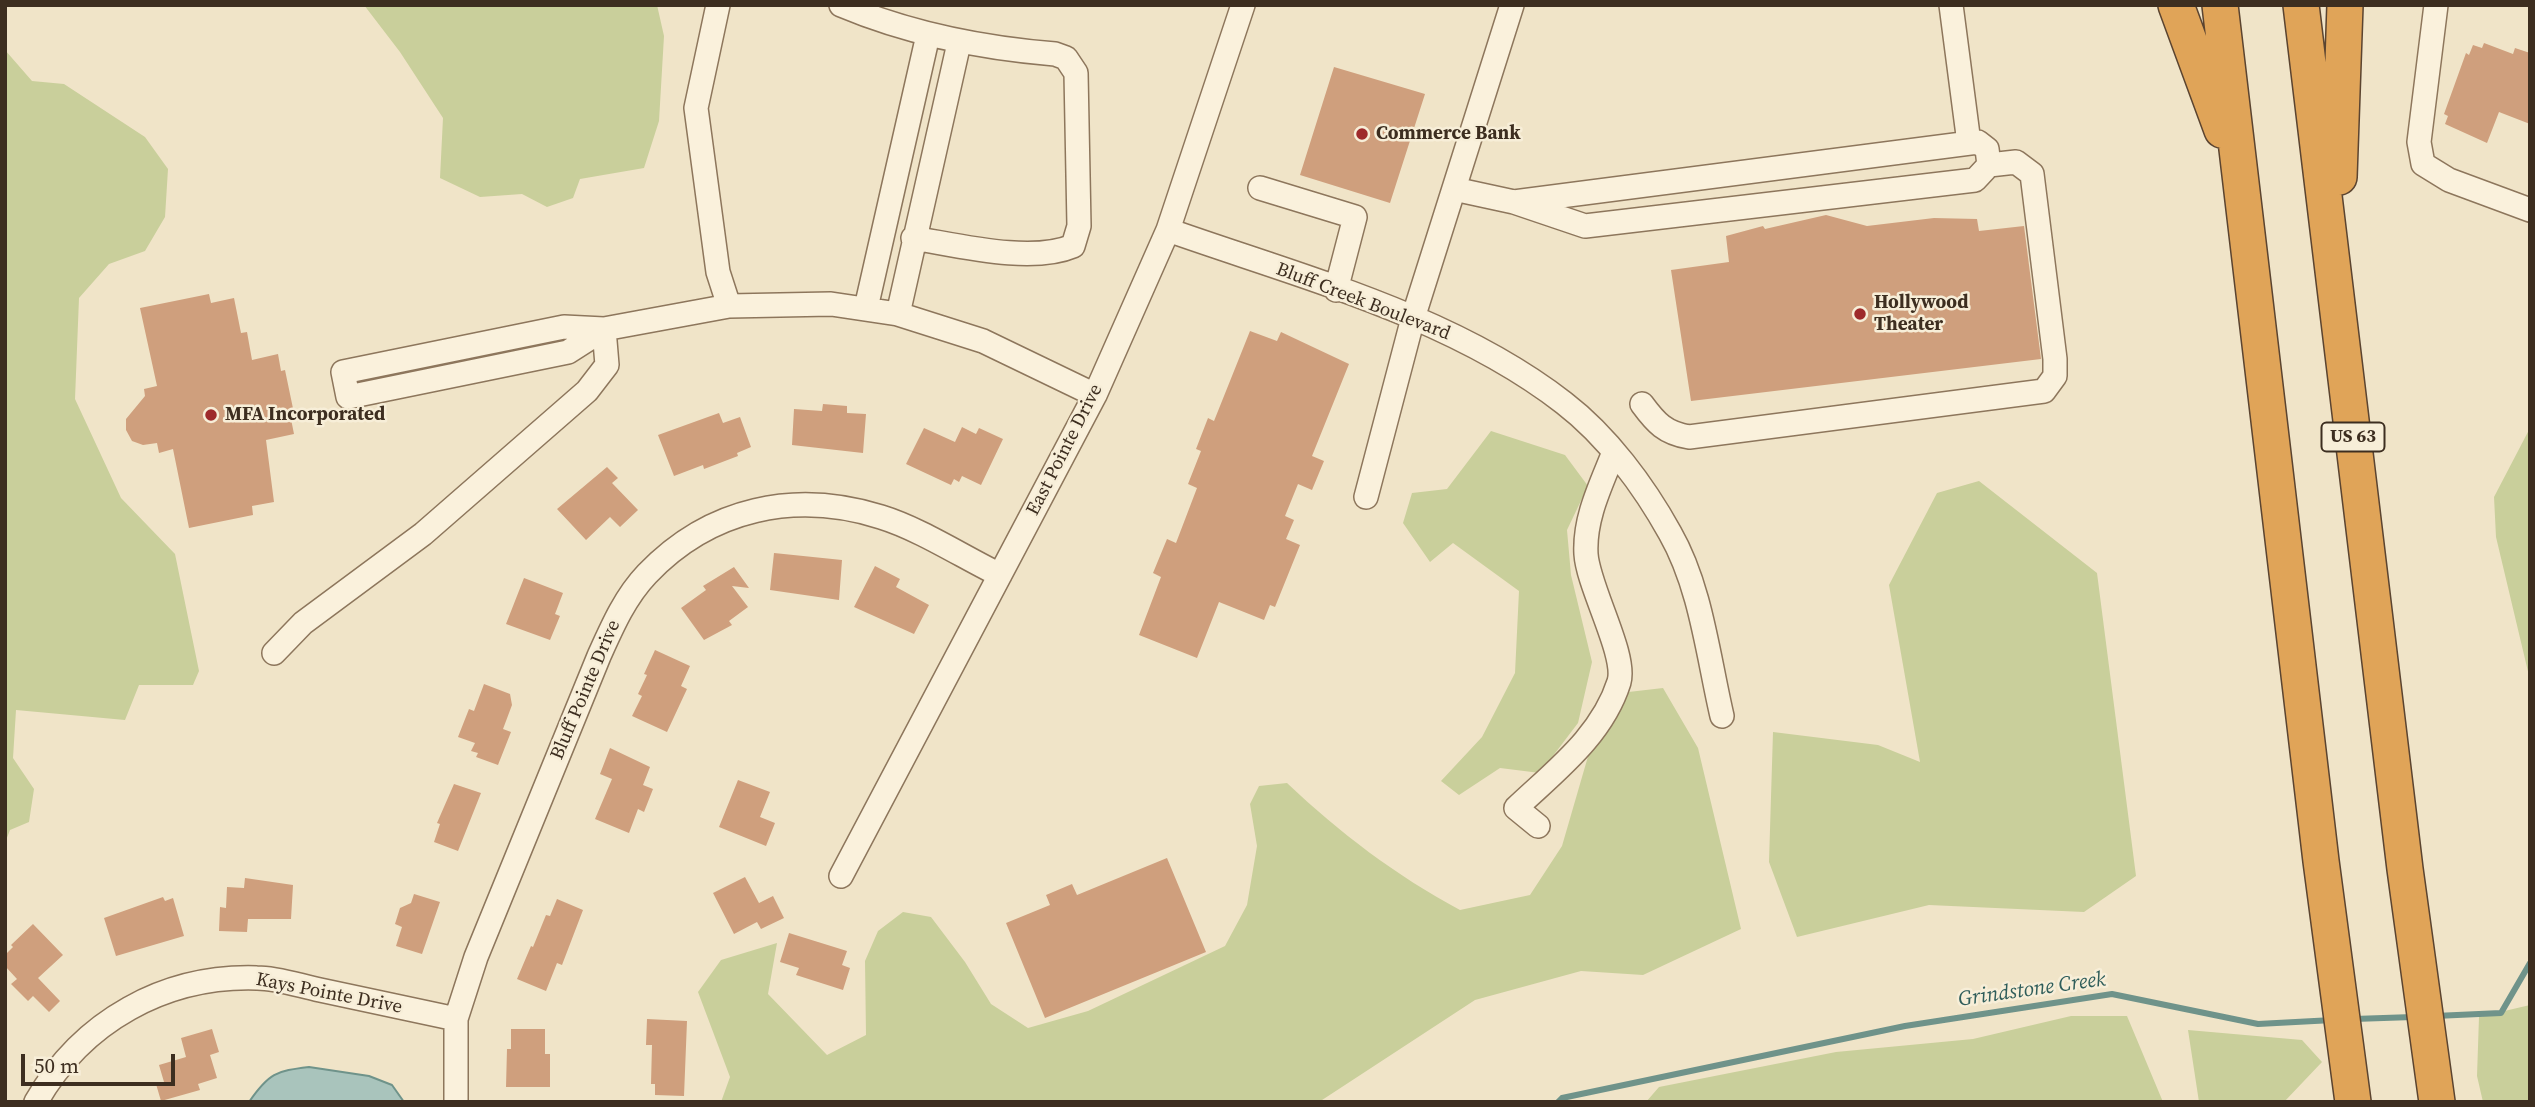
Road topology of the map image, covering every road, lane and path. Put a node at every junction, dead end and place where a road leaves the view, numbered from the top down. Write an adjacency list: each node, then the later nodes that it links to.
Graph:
1 (718, 5): 24 (street)
2 (841, 5): 11 (street)
3 (1243, 5): 20 (street, East Pointe Drive)
4 (1512, 5): 17 (street)
5 (1951, 5): 13 (street)
6 (2176, 5): 15 (highway)
7 (2220, 5): 15 (highway)
8 (2301, 5): 22 (highway, US 63)
9 (2345, 5): 22 (highway)
10 (2436, 5): 19 (street)
11 (928, 35): 12 (street); 25 (street)
12 (959, 43): 21 (street); 21 (street)
13 (1969, 143): 14 (street); 18 (street)
14 (1989, 165): 18 (street); 30 (street)
15 (2241, 184): 41 (highway)
16 (1260, 188): 23 (street)
17 (1454, 189): 18 (street); 27 (street)
18 (1514, 202)
19 (2530, 210)
20 (1168, 230): 23 (street, Bluff Creek Boulevard); 29 (street, East Pointe Drive)
21 (913, 238): 26 (street)
22 (2335, 289): 42 (highway, US 63)
23 (1336, 290): 27 (street, Bluff Creek Boulevard)
24 (729, 306): 25 (street); 28 (street)
25 (866, 308): 26 (street)
26 (898, 314): 29 (street)
27 (1413, 318): 31 (street, Bluff Creek Boulevard); 32 (street)
28 (604, 329): 28 (street); 34 (street)
29 (1095, 395): 33 (street, East Pointe Drive)
30 (1642, 404)
31 (1614, 452): 35 (street, Bluff Creek Boulevard); 36 (street)
32 (1366, 497)
33 (1000, 575): 37 (street, East Pointe Drive); 38 (street, Bluff Pointe Drive)
34 (274, 653)
35 (1722, 716)
36 (1538, 826)
37 (841, 876)
38 (456, 1019): 39 (street, Kays Pointe Drive); 40 (street, Bluff Pointe Drive)
39 (36, 1102)
40 (456, 1102)
41 (2353, 1102)
42 (2437, 1102)

